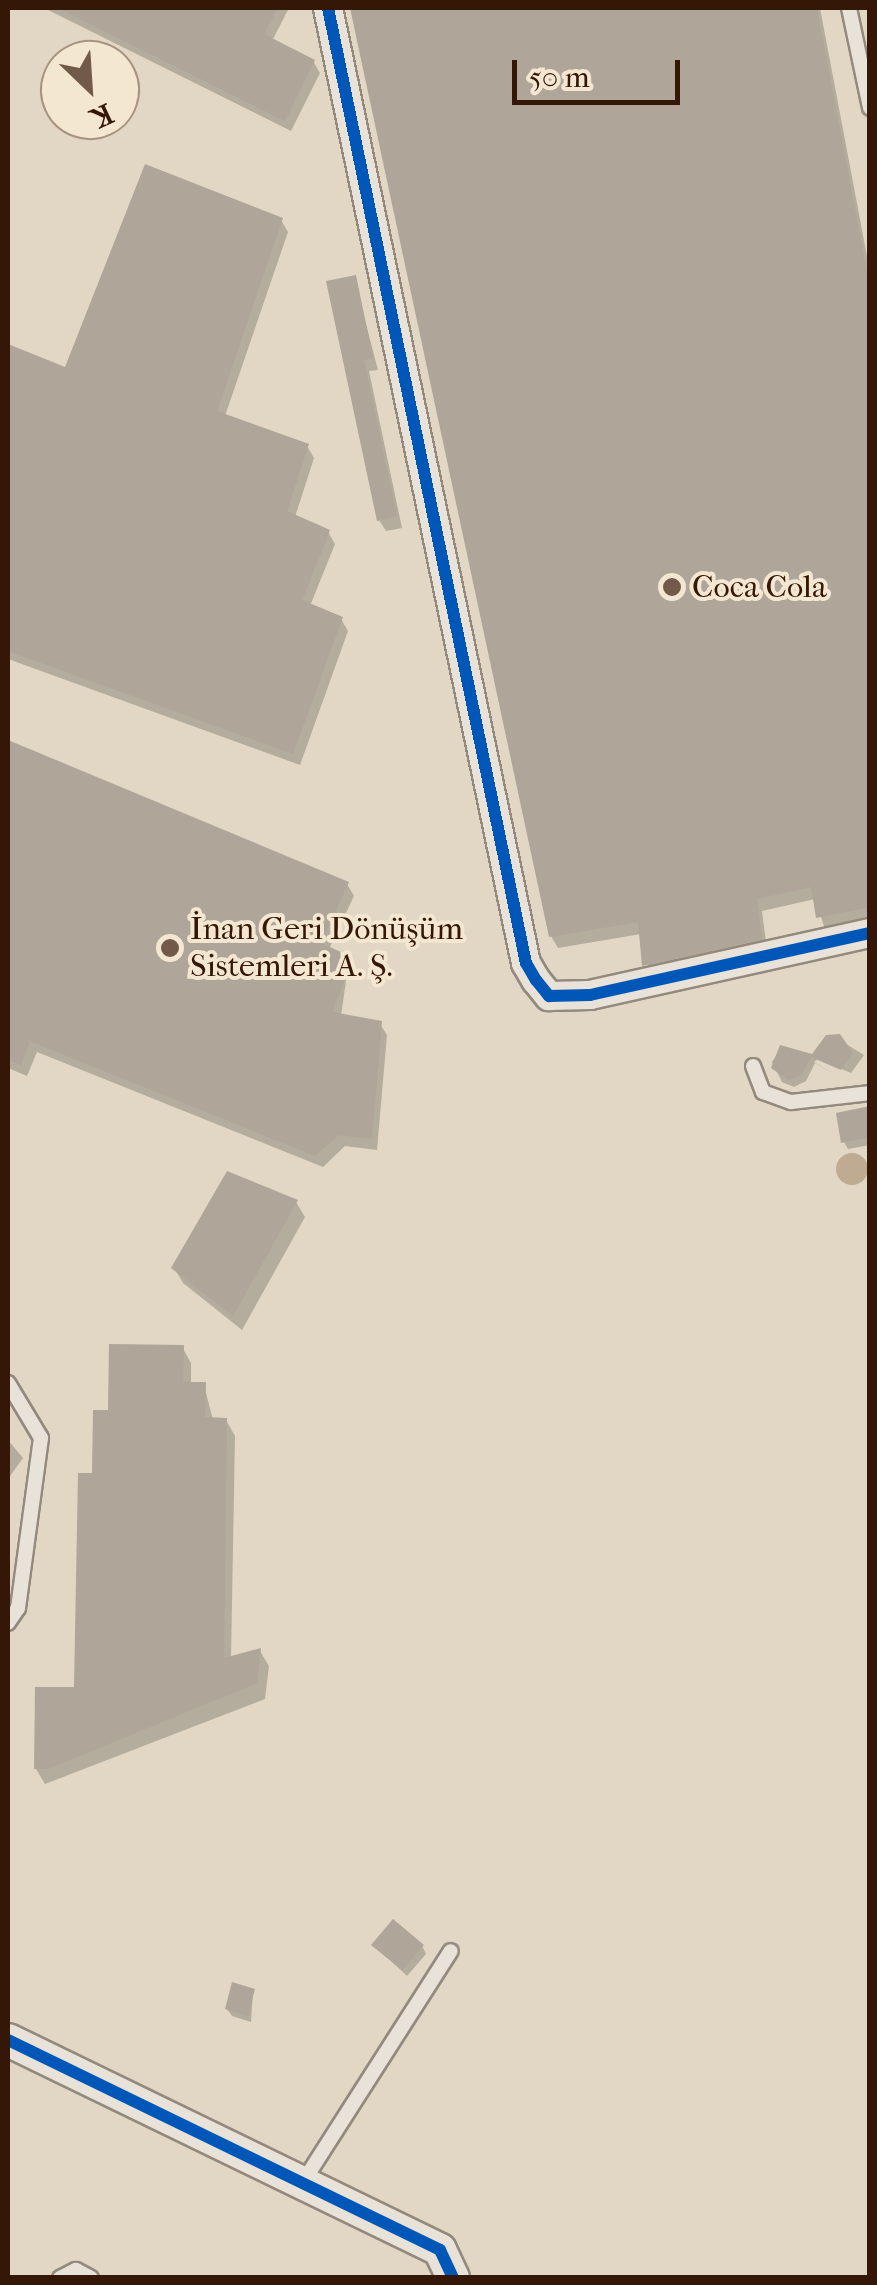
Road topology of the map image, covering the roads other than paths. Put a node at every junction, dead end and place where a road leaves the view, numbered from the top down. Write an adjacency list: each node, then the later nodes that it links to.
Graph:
1 (328, 8): 4 (street)
2 (850, 8): 3 (lane)
3 (870, 108)
4 (870, 933)
5 (753, 1066): 6 (lane)
6 (870, 1093)
7 (8, 1384): 8 (lane)
8 (8, 1623)
9 (451, 1951): 11 (lane)
10 (8, 2040): 11 (street)
11 (303, 2182): 14 (street)
12 (60, 2278): 13 (lane)
13 (91, 2278)
14 (453, 2278)

